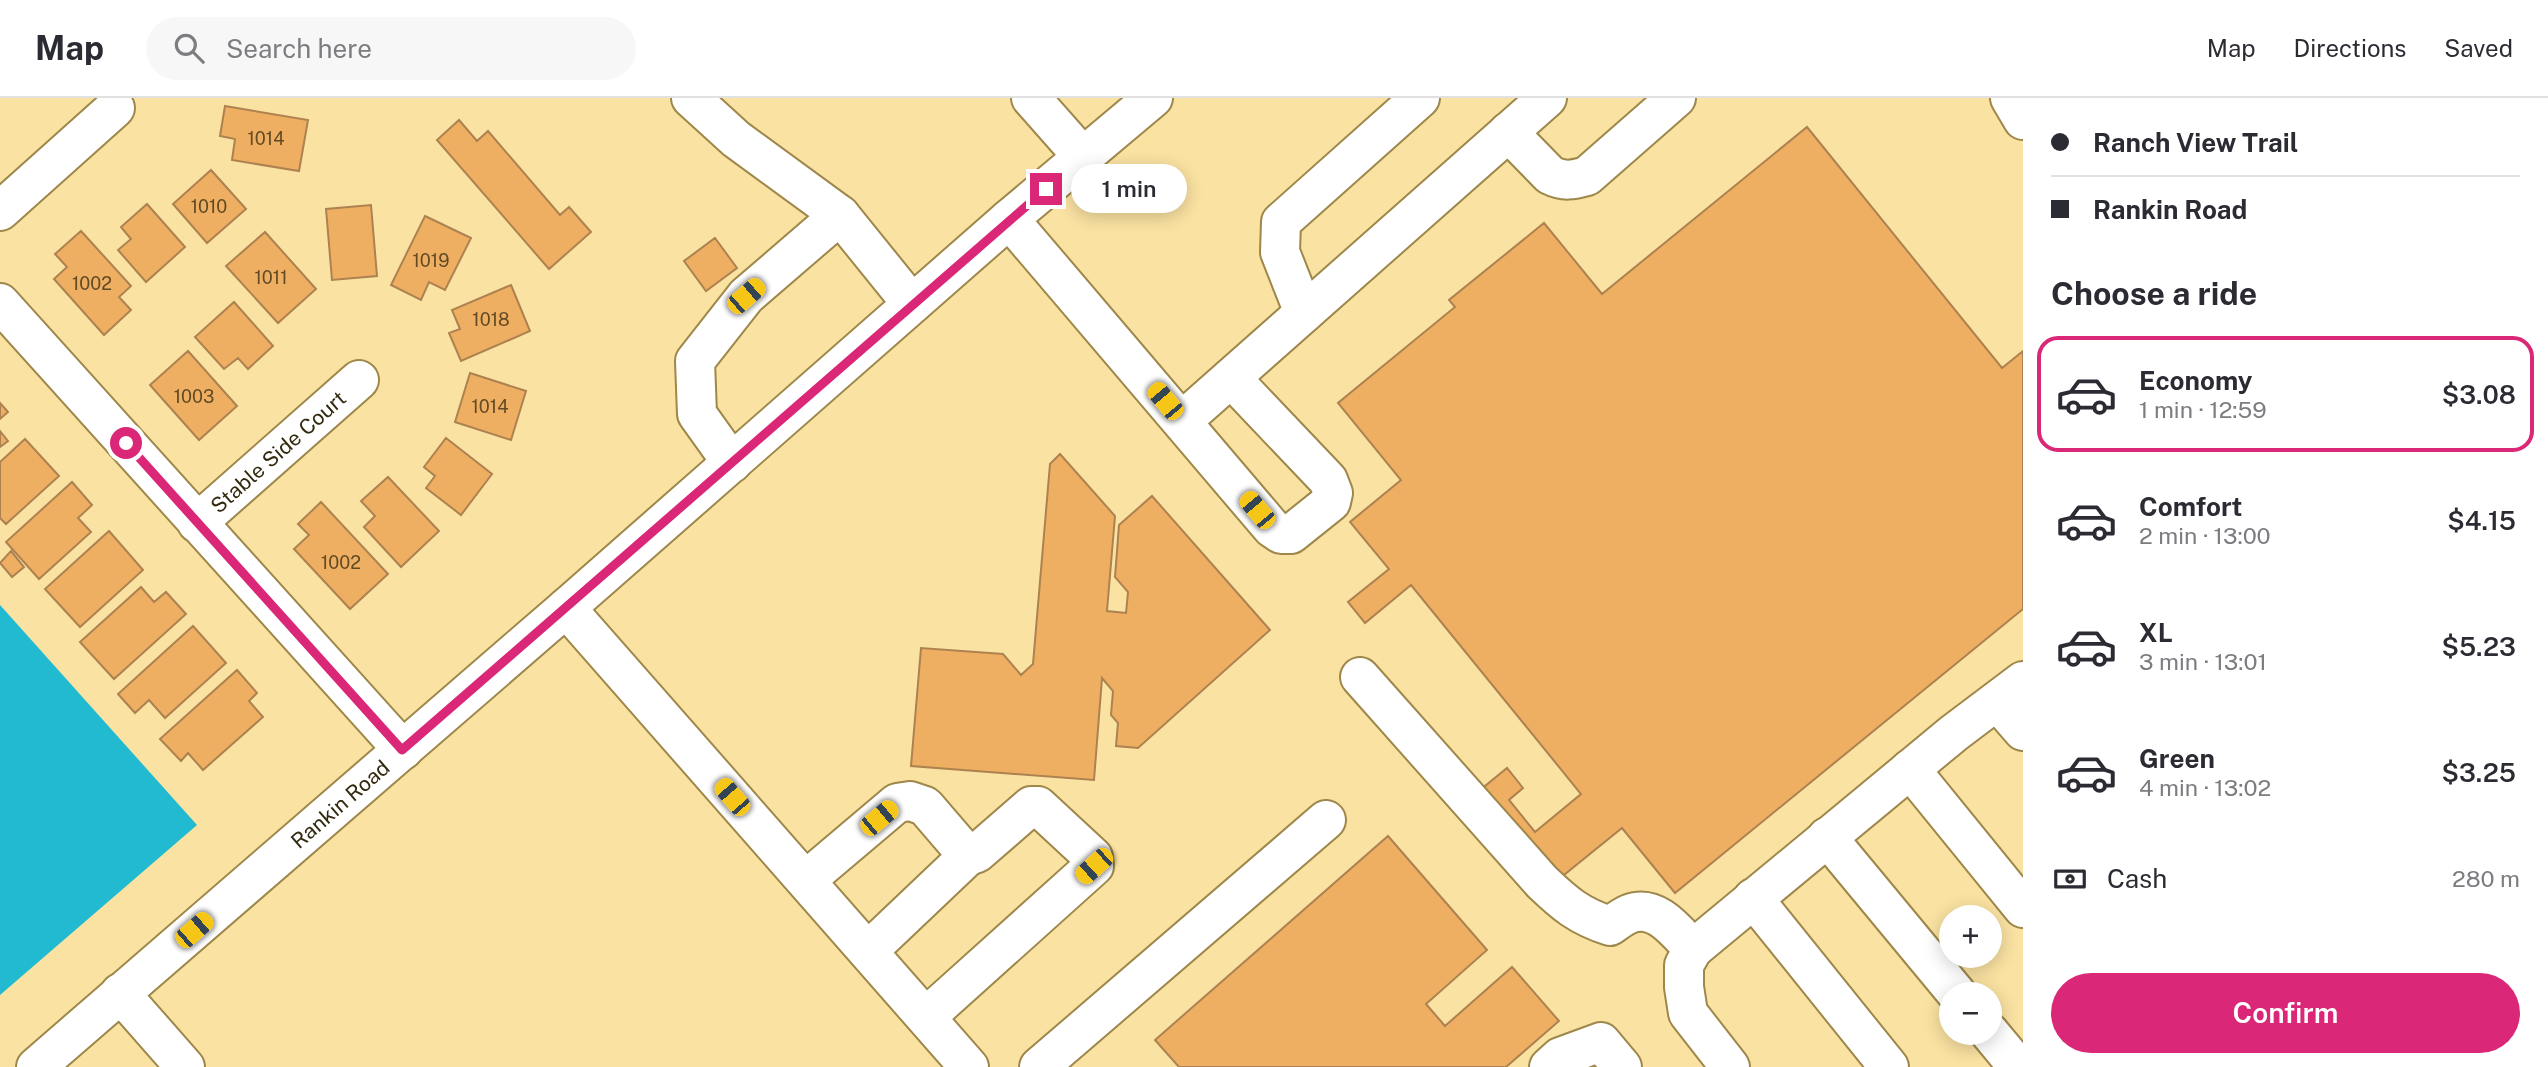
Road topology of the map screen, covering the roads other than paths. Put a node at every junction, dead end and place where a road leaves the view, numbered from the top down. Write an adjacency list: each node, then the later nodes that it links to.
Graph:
1 (691, 98): 13 (main road)
2 (1031, 98): 11 (main road)
3 (1153, 98): 11 (main road, Rankin Road)
4 (1420, 98): 17 (main road)
5 (1547, 98): 10 (main road)
6 (1676, 98): 10 (main road)
7 (2010, 98): 9 (main road)
8 (115, 108): 12 (main road)
9 (2023, 120)
10 (1508, 132): 17 (main road)
11 (1084, 158): 14 (main road, Rankin Road)
12 (0, 211)
13 (840, 215): 16 (main road); 21 (main road)
14 (1009, 219): 16 (main road, Rankin Road); 20 (main road)
15 (0, 303): 22 (main road)
16 (912, 304): 21 (main road, Rankin Road)
17 (1304, 313): 18 (main road)
18 (1231, 378): 20 (main road); 20 (main road)
19 (359, 380): 22 (main road, Stable Side Court)
20 (1182, 421)
21 (732, 463): 23 (main road, Rankin Road)
22 (197, 523): 27 (main road)
23 (566, 608): 27 (main road, Rankin Road); 32 (main road)
24 (1360, 677): 35 (main road)
25 (2010, 691): 26 (main road); 28 (main road)
26 (2023, 732)
27 (402, 750): 38 (main road, Rankin Road)
28 (1910, 769): 30 (main road); 34 (main road)
29 (1326, 820): 44 (main road)
30 (1827, 837): 33 (main road); 37 (main road)
31 (968, 856): 32 (main road); 36 (main road); 39 (main road)
32 (806, 880): 36 (main road)
33 (1753, 898): 35 (main road); 48 (main road)
34 (2023, 908)
35 (1693, 948): 47 (main road)
36 (868, 951): 39 (main road)
37 (1947, 982)
38 (120, 993): 41 (main road, Rankin Road); 42 (main road)
39 (926, 1017): 43 (main road)
40 (2000, 1045): 49 (main road)
41 (36, 1067)
42 (185, 1067)
43 (969, 1067)
44 (1039, 1067)
45 (1549, 1067): 46 (main road)
46 (1622, 1067)
47 (1730, 1067)
48 (1889, 1067)
49 (2018, 1067)

